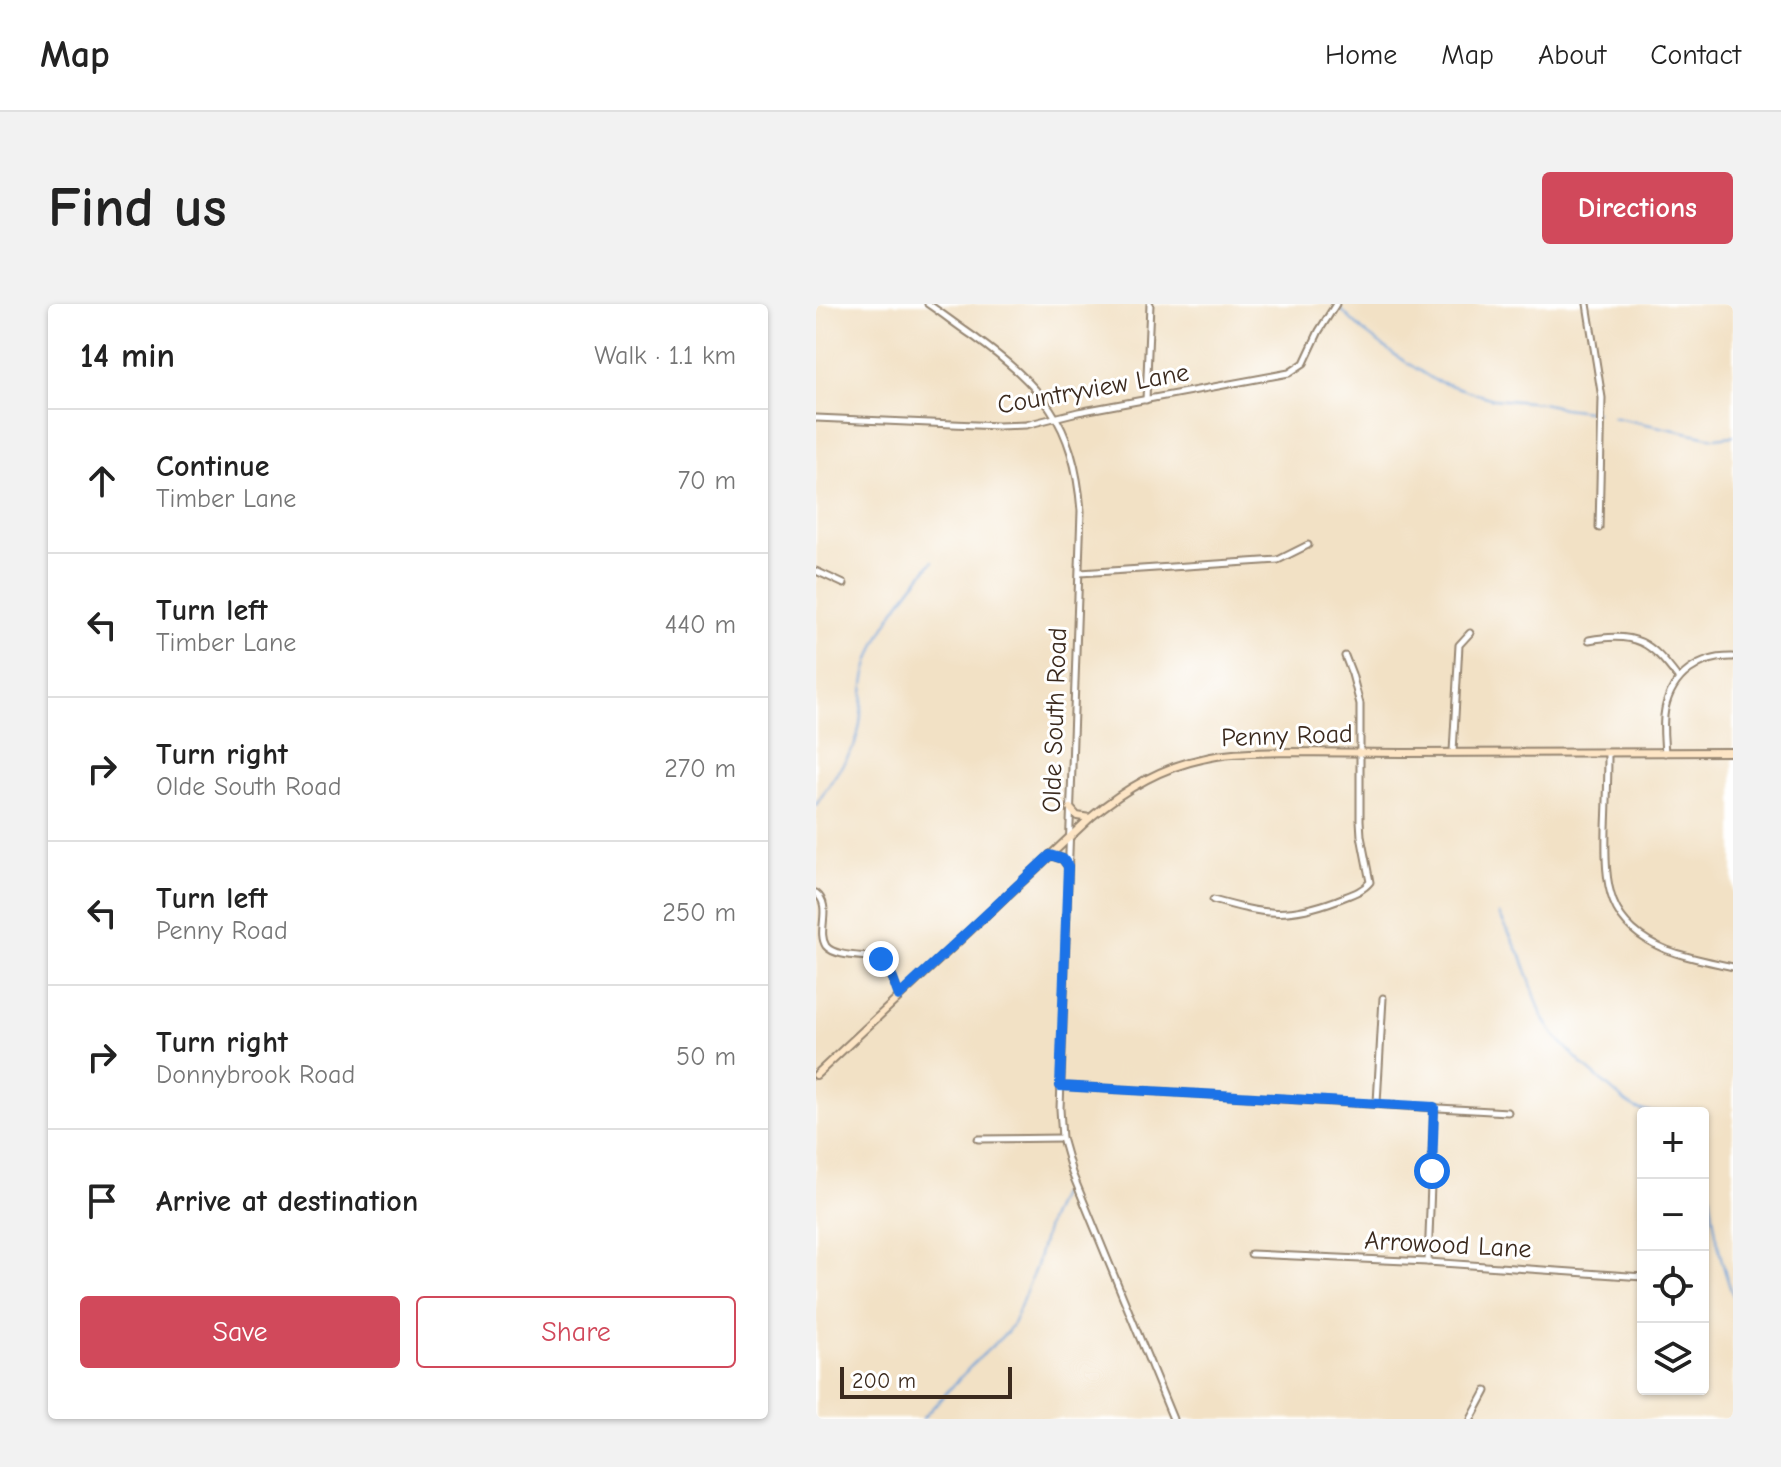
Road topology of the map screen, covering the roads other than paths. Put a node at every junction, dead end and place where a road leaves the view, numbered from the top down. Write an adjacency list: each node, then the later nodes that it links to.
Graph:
1 (928, 304): 7 (street, Olde South Road)
2 (1150, 304): 5 (street)
3 (1336, 304): 5 (street, Countryview Lane)
4 (1587, 304): 8 (street)
5 (1146, 400): 7 (street, Countryview Lane)
6 (816, 418): 7 (street, Countryview Lane)
7 (1057, 418): 11 (street, Olde South Road)
8 (1599, 528)
9 (1308, 545): 11 (street)
10 (816, 571): 12 (street)
11 (1080, 573): 23 (street, Olde South Road)
12 (844, 584)
13 (1470, 633): 19 (street)
14 (1589, 640): 17 (street)
15 (1345, 656): 18 (street)
16 (1733, 657): 17 (street)
17 (1678, 678): 21 (street)
18 (1359, 752): 19 (street, Penny Road); 24 (street, Penny Road); 29 (street)
19 (1453, 752): 22 (street, Penny Road)
20 (1733, 752): 21 (street, Penny Road)
21 (1665, 753): 22 (street, Penny Road)
22 (1608, 754): 30 (street)
23 (1070, 808): 24 (street); 25 (street, Olde South Road)
24 (1090, 818): 25 (street, Penny Road)
25 (1069, 838): 26 (street, Penny Road); 27 (street, Olde South Road)
26 (1050, 855): 27 (street); 31 (street, Penny Road)
27 (1068, 866): 34 (street, Olde South Road)
28 (816, 893): 31 (street)
29 (1213, 900)
30 (1733, 967)
31 (899, 996): 33 (street, Penny Road)
32 (1383, 998): 35 (street)
33 (816, 1075)
34 (1060, 1086): 35 (street); 38 (street, Olde South Road)
35 (1377, 1103): 36 (street)
36 (1434, 1107): 37 (street); 41 (street)
37 (1508, 1112)
38 (1062, 1138): 39 (street); 44 (street, Olde South Road)
39 (978, 1139)
40 (1251, 1254): 41 (street, Arrowood Lane)
41 (1428, 1262): 42 (street, Arrowood Lane)
42 (1637, 1277)
43 (1486, 1391): 45 (street)
44 (1173, 1419)
45 (1471, 1419)

